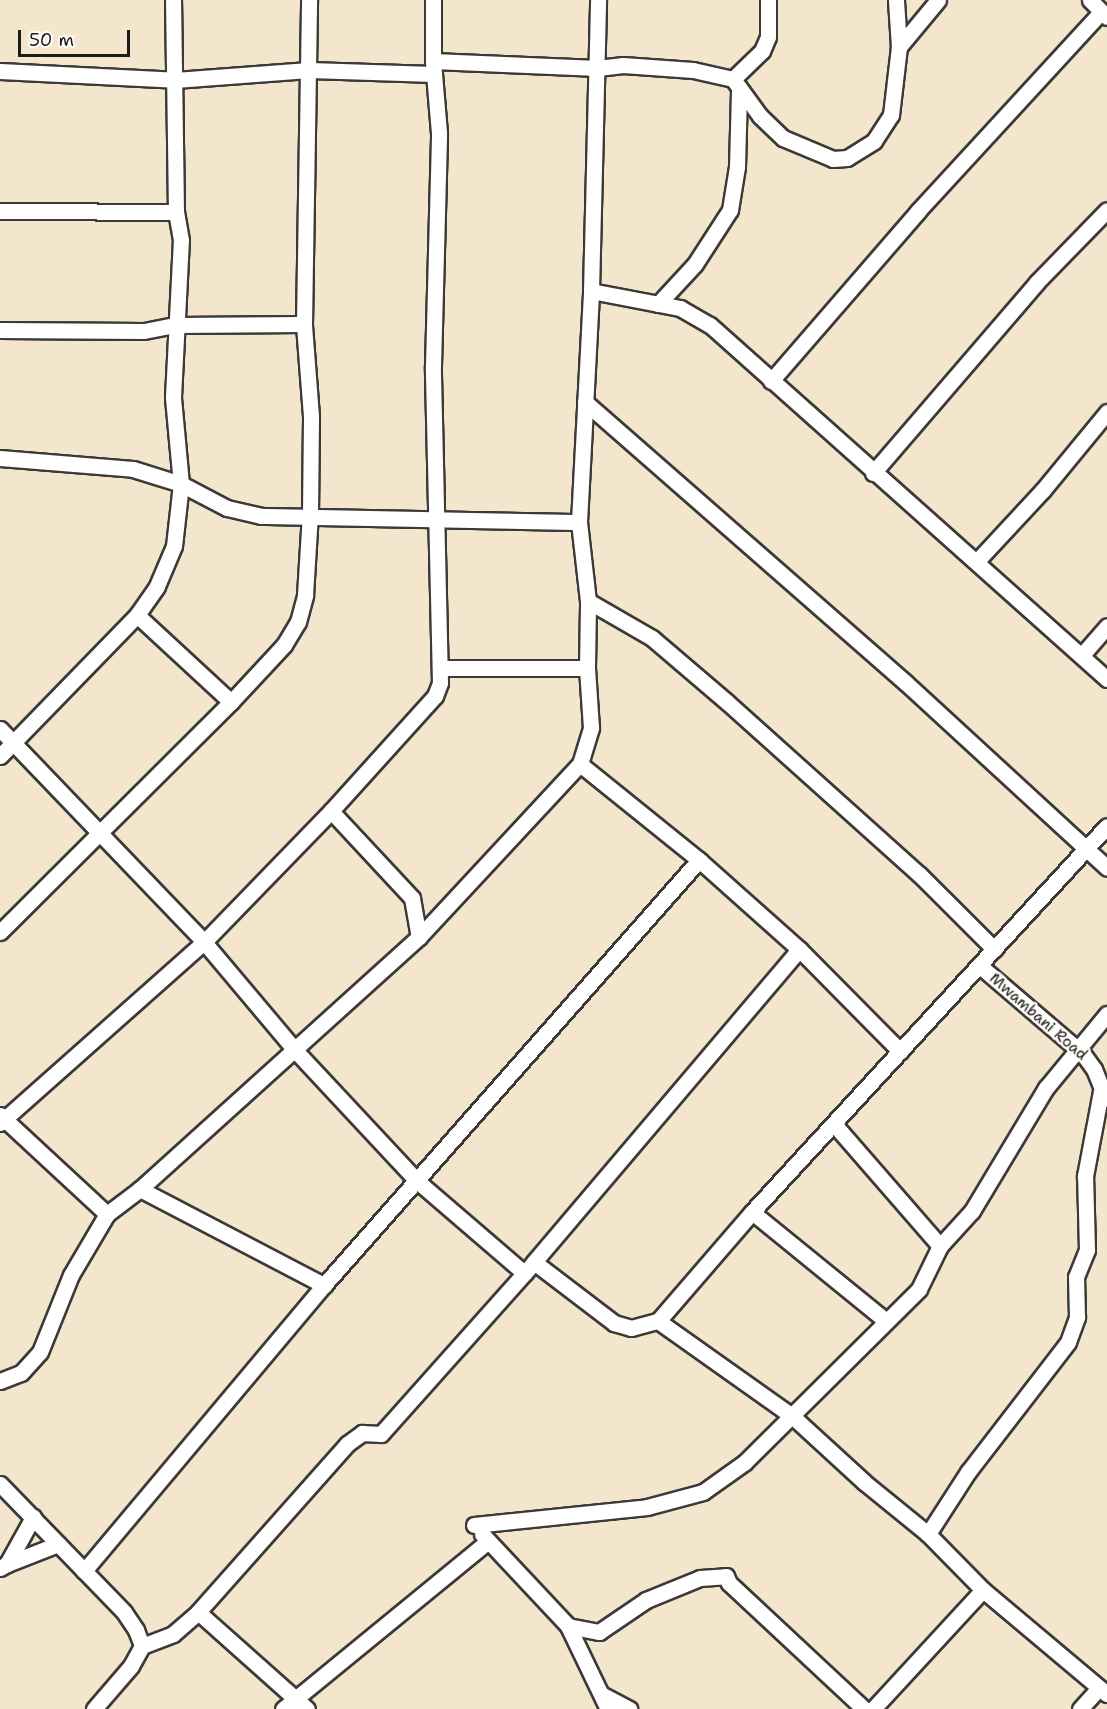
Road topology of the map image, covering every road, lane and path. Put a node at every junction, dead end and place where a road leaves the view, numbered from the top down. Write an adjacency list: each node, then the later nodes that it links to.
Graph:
1 (173, 0): 15 (street)
2 (309, 0): 13 (street)
3 (433, 0): 11 (street)
4 (598, 0): 12 (street)
5 (768, 0): 16 (street)
6 (896, 0): 10 (street)
7 (938, 0): 10 (street)
8 (1090, 0): 9 (street)
9 (1104, 14): 25 (street)
10 (898, 47): 16 (street)
11 (433, 68): 12 (street); 13 (street); 32 (street)
12 (598, 68): 16 (street); 20 (street)
13 (309, 70): 15 (street); 22 (street)
14 (0, 71): 15 (street)
15 (175, 80): 19 (street)
16 (736, 84): 21 (street)
17 (1107, 210): 29 (street)
18 (0, 211): 19 (street)
19 (176, 212): 23 (street)
20 (591, 291): 21 (street); 26 (street)
21 (658, 304): 25 (street)
22 (304, 324): 23 (street); 31 (street)
23 (176, 325): 24 (street); 30 (street)
24 (0, 330)
25 (771, 381): 29 (street)
26 (585, 402): 33 (street); 50 (street)
27 (1107, 411): 34 (street)
28 (0, 458): 30 (street)
29 (873, 473): 34 (street)
30 (181, 484): 31 (street); 36 (street)
31 (310, 514): 32 (street); 42 (street)
32 (439, 519): 33 (street); 39 (street)
33 (579, 522): 35 (street)
34 (977, 561): 38 (street)
35 (588, 600): 40 (street); 57 (street)
36 (137, 615): 42 (street); 44 (street)
37 (1107, 626): 38 (street)
38 (1082, 655): 41 (street)
39 (442, 668): 40 (street); 47 (street)
40 (587, 668): 46 (street)
41 (1107, 679)
42 (231, 702): 49 (street)
43 (0, 729): 44 (street)
44 (14, 743): 45 (street); 49 (street)
45 (0, 756)
46 (580, 764): 51 (street); 54 (street)
47 (331, 811): 54 (street); 55 (street)
48 (1107, 826): 50 (street)
49 (102, 831): 53 (street); 55 (street)
50 (1086, 851): 52 (street); 57 (street)
51 (699, 860): 56 (street); 66 (street)
52 (1107, 868)
53 (0, 932)
54 (419, 937): 60 (street)
55 (204, 942): 60 (street); 64 (street)
56 (799, 949): 61 (street); 71 (street)
57 (994, 949): 58 (street)
58 (980, 966): 61 (street); 62 (street, Mwambani Road)
59 (1107, 1014): 62 (street)
60 (294, 1049): 66 (street); 67 (street)
61 (900, 1050): 65 (street)
62 (1080, 1051): 63 (street, Mwambani Road); 70 (street)
63 (1104, 1096): 79 (street)
64 (1, 1118): 69 (street)
65 (835, 1125): 68 (street); 70 (street)
66 (416, 1180): 71 (street); 72 (street)
67 (140, 1189): 69 (street); 72 (street)
68 (752, 1212): 73 (street); 74 (street)
69 (107, 1214): 75 (street)
70 (940, 1246): 73 (street)
71 (529, 1268): 74 (street); 85 (street)
72 (324, 1285): 83 (street)
73 (885, 1320): 76 (street)
74 (658, 1321): 76 (street)
75 (0, 1381)
76 (795, 1420): 79 (street); 80 (street)
77 (0, 1484): 78 (street)
78 (33, 1517): 81 (street); 82 (street)
79 (928, 1534): 84 (street)
80 (488, 1540): 86 (street); 89 (street)
81 (58, 1544): 82 (street); 83 (street)
82 (3, 1566)
83 (84, 1571): 87 (street)
84 (983, 1590): 88 (street); 96 (street)
85 (198, 1612): 87 (street); 89 (street)
86 (568, 1626): 90 (street); 95 (street)
87 (142, 1646): 91 (street)
88 (1103, 1691): 97 (street)
89 (296, 1697): 92 (street); 93 (street)
90 (606, 1702): 94 (street)
91 (94, 1709)
92 (283, 1709)
93 (308, 1709)
94 (629, 1709)
95 (864, 1709)
96 (873, 1709)
97 (1080, 1709)

